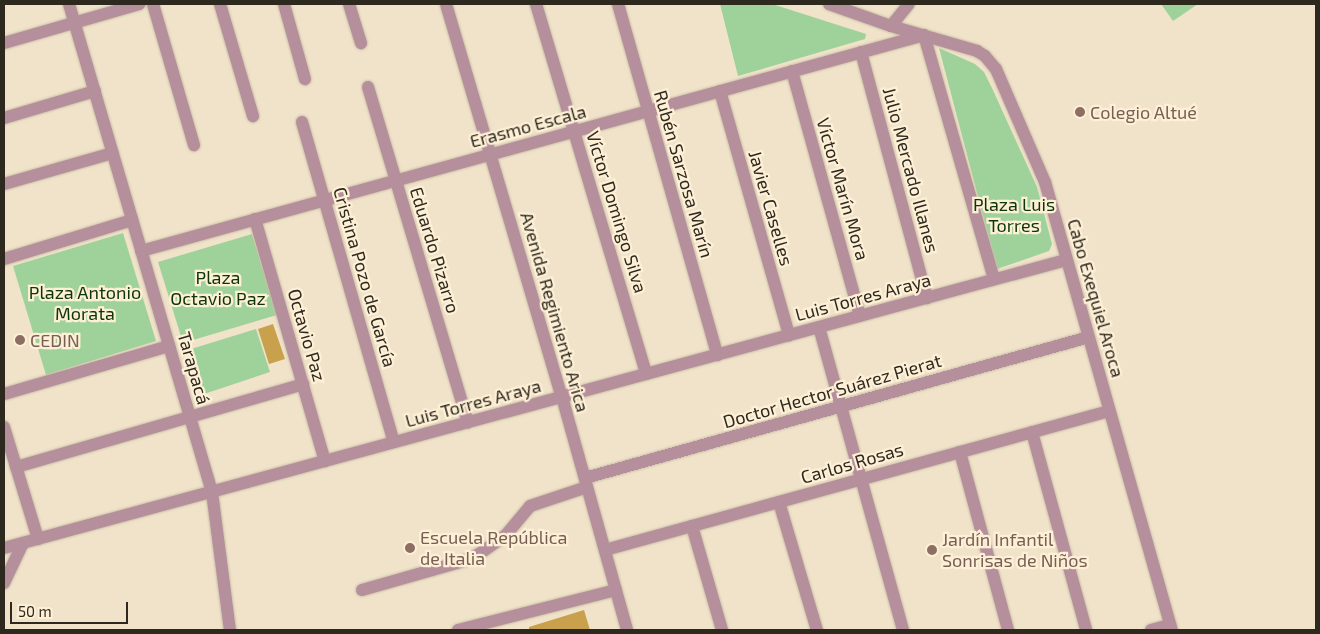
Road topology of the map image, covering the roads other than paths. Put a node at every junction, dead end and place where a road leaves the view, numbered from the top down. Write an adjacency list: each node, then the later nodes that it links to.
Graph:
1 (69, 4): 12 (street, Tarapacá)
2 (139, 4): 12 (street)
3 (153, 4): 28 (street)
4 (220, 4): 24 (street)
5 (284, 4): 19 (street)
6 (349, 4): 16 (street)
7 (446, 4): 30 (street, Avenida Regimiento Arica)
8 (536, 4): 27 (street, Víctor Domingo Silva)
9 (618, 4): 23 (street, Rubén Sarzosa Marín)
10 (829, 4): 13 (street, Cabo Exequiel Aroca)
11 (909, 4): 13 (street)
12 (75, 23): 15 (street); 21 (street, Tarapacá)
13 (891, 26): 14 (street, Cabo Exequiel Aroca)
14 (924, 35): 17 (street, Erasmo Escala); 38 (street, Cabo Exequiel Aroca); 39 (street)
15 (4, 43)
16 (360, 43)
17 (861, 52): 18 (street, Erasmo Escala); 40 (street, Julio Mercado Illanes)
18 (792, 71): 22 (street, Erasmo Escala); 41 (street, Víctor Marín Mora)
19 (306, 79)
20 (368, 87): 31 (street, Eduardo Pizarro)
21 (94, 91): 25 (street); 29 (street, Tarapacá)
22 (720, 91): 23 (street, Erasmo Escala); 43 (street, Javier Caselles)
23 (648, 111): 27 (street, Erasmo Escala); 46 (street, Rubén Sarzosa Marín)
24 (253, 116)
25 (4, 118)
26 (302, 122): 33 (street, Cristina Pozo de García)
27 (574, 131): 30 (street, Erasmo Escala); 47 (street, Víctor Domingo Silva)
28 (194, 145)
29 (113, 153): 32 (street); 35 (street, Tarapacá)
30 (490, 154): 31 (street, Erasmo Escala); 50 (street, Avenida Regimiento Arica)
31 (396, 180): 33 (street, Erasmo Escala); 54 (street, Eduardo Pizarro)
32 (4, 184)
33 (324, 200): 34 (street, Erasmo Escala); 57 (street, Cristina Pozo de García)
34 (255, 219): 36 (street, Erasmo Escala); 48 (street, Octavio Paz)
35 (132, 220): 36 (street, Tarapacá); 37 (street)
36 (141, 251): 45 (street, Tarapacá)
37 (4, 259)
38 (1066, 260): 39 (street, Luis Torres Araya); 44 (street, Cabo Exequiel Aroca)
39 (994, 279): 40 (street, Luis Torres Araya)
40 (927, 298): 41 (street, Luis Torres Araya)
41 (860, 316): 42 (street, Luis Torres Araya)
42 (819, 327): 43 (street, Luis Torres Araya); 51 (street)
43 (789, 335): 46 (street, Luis Torres Araya)
44 (1089, 337): 51 (street, Doctor Hector Suárez Pierat); 52 (street, Cabo Exequiel Aroca)
45 (169, 346): 49 (street); 53 (street, Tarapacá)
46 (717, 355): 47 (street, Luis Torres Araya)
47 (646, 374): 50 (street, Luis Torres Araya)
48 (303, 384): 53 (street); 59 (street, Octavio Paz)
49 (4, 394)
50 (562, 397): 54 (street, Luis Torres Araya); 62 (street, Avenida Regimiento Arica)
51 (841, 406): 61 (street); 62 (street, Doctor Hector Suárez Pierat)
52 (1109, 411): 56 (street, Carlos Rosas); 73 (street, Cabo Exequiel Aroca)
53 (190, 416): 60 (street); 63 (street, Tarapacá)
54 (468, 422): 57 (street, Luis Torres Araya)
55 (4, 427): 60 (street)
56 (1032, 432): 58 (street, Carlos Rosas); 81 (street)
57 (394, 442): 59 (street, Luis Torres Araya)
58 (960, 452): 61 (street, Carlos Rosas); 80 (street)
59 (325, 461): 63 (street, Luis Torres Araya)
60 (16, 467): 66 (street)
61 (861, 479): 64 (street, Carlos Rosas); 79 (street)
62 (586, 483): 69 (street, Avenida Regimiento Arica); 71 (street, Doctor Hector Suárez Pierat)
63 (212, 492): 66 (street, Luis Torres Araya); 74 (street, Tarapacá)
64 (779, 502): 65 (street, Carlos Rosas); 78 (street)
65 (692, 526): 69 (street, Carlos Rosas); 77 (street)
66 (38, 539): 67 (street, Luis Torres Araya)
67 (23, 543): 68 (street, Luis Torres Araya); 70 (street)
68 (4, 548)
69 (605, 550): 72 (street, Avenida Regimiento Arica)
70 (4, 583)
71 (362, 590)
72 (616, 590): 75 (street); 76 (street, Avenida Regimiento Arica)
73 (1171, 628): 82 (street)
74 (230, 630)
75 (458, 630)
76 (627, 630)
77 (722, 630)
78 (817, 630)
79 (903, 630)
80 (1008, 630)
81 (1086, 630)
82 (1151, 630)

